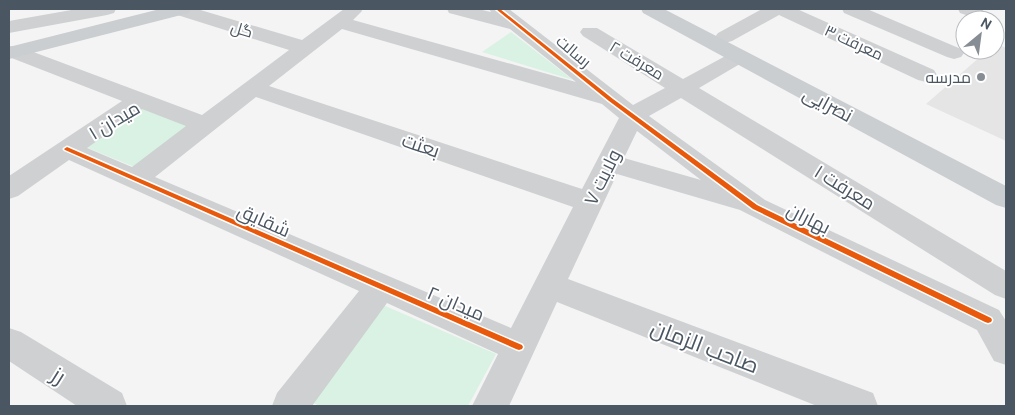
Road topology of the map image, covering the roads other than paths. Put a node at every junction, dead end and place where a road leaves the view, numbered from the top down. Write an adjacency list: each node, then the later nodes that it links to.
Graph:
1 (40, 9): 12 (street)
2 (107, 9): 15 (street)
3 (180, 9): 18 (street, گل); 19 (main road)
4 (356, 9): 13 (street)
5 (456, 9): 14 (street)
6 (498, 9): 14 (street, رسالت)
7 (650, 9): 21 (main road, نصرایی)
8 (672, 9): 17 (main road)
9 (776, 9): 17 (street)
10 (782, 9): 22 (street, معرفت ۳)
11 (851, 9): 20 (street)
12 (9, 14)
13 (339, 22): 18 (street); 26 (street)
14 (519, 24): 26 (street, رسالت)
15 (9, 27)
16 (590, 32): 23 (street, معرفت ۲)
17 (725, 37): 31 (main road)
18 (305, 48): 24 (street)
19 (11, 52): 25 (street)
20 (954, 53)
21 (738, 57): 23 (street); 33 (main road, نصرایی)
22 (926, 75)
23 (684, 87): 26 (street); 37 (street, معرفت ۱)
24 (253, 88): 27 (street); 34 (street, بعثت)
25 (140, 100): 27 (street, میدان ۱); 28 (street, میدان ۱)
26 (622, 108): 29 (street, ولایت ۷); 35 (street, بهاران)
27 (206, 125): 30 (street)
28 (67, 149): 30 (street, میدان ۱); 32 (street)
29 (609, 162): 34 (street, ولایت ۷); 35 (street)
30 (134, 179): 38 (street, شقایق)
31 (1006, 180)
32 (9, 188)
33 (1006, 198)
34 (590, 202): 36 (street, ولایت ۷)
35 (755, 207): 39 (street, بهاران)
36 (549, 285): 41 (street, ولایت ۷); 46 (street, صاحب الزمان)
37 (1006, 286)
38 (381, 287): 41 (street, میدان ۲); 44 (street)
39 (997, 311): 42 (street)
40 (9, 343): 43 (street, رز)
41 (519, 347): 45 (street)
42 (1006, 350)
43 (108, 406)
44 (290, 406)
45 (490, 406)
46 (860, 406)

